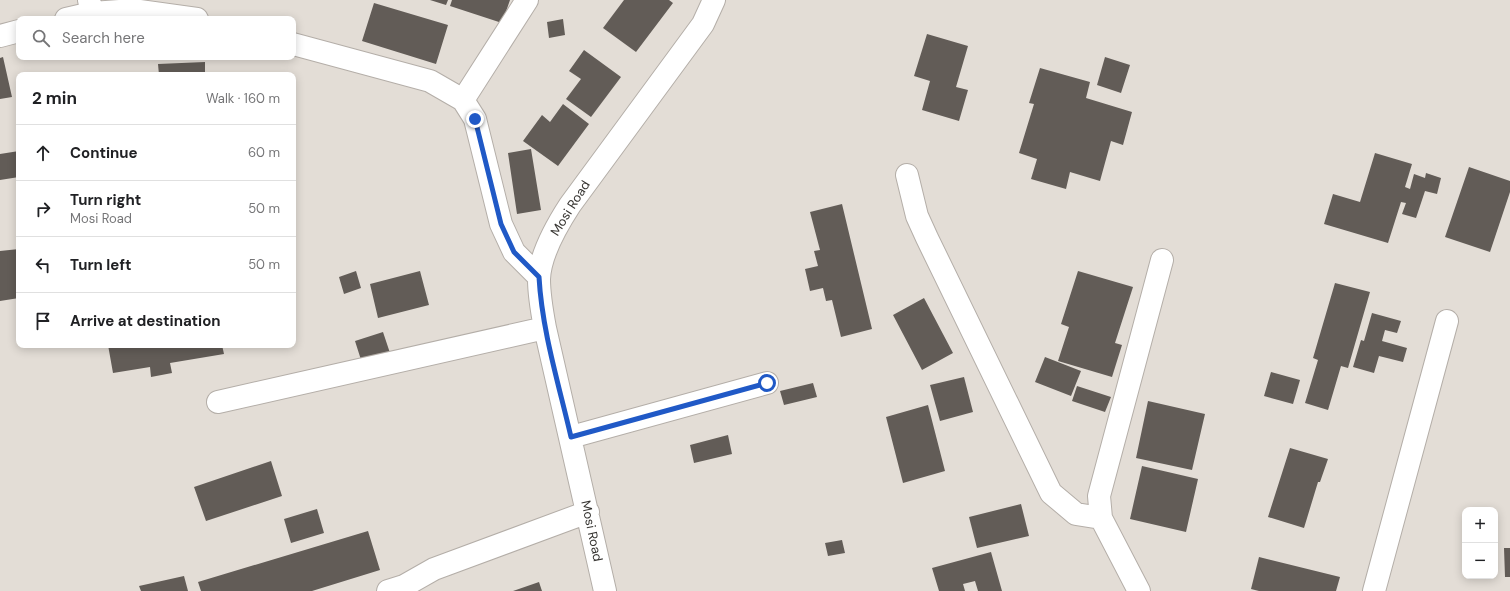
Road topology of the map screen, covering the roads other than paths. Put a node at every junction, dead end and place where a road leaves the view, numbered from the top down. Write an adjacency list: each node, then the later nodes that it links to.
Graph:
1 (527, 0): 9 (street)
2 (714, 0): 12 (street, Mosi Road)
3 (90, 6): 4 (street); 5 (street)
4 (72, 16)
5 (176, 16)
6 (16, 32): 7 (street)
7 (0, 36)
8 (296, 45): 9 (street)
9 (464, 100): 12 (street)
10 (907, 175): 19 (street)
11 (1162, 260): 19 (street)
12 (539, 277): 14 (street, Mosi Road)
13 (1447, 321): 23 (street)
14 (545, 328): 16 (street); 17 (street, Mosi Road)
15 (767, 383): 17 (street)
16 (218, 402)
17 (571, 437): 18 (street, Mosi Road)
18 (588, 512): 20 (street); 21 (street, Mosi Road)
19 (1102, 518): 22 (street)
20 (388, 591)
21 (605, 591)
22 (1139, 591)
23 (1374, 591)

